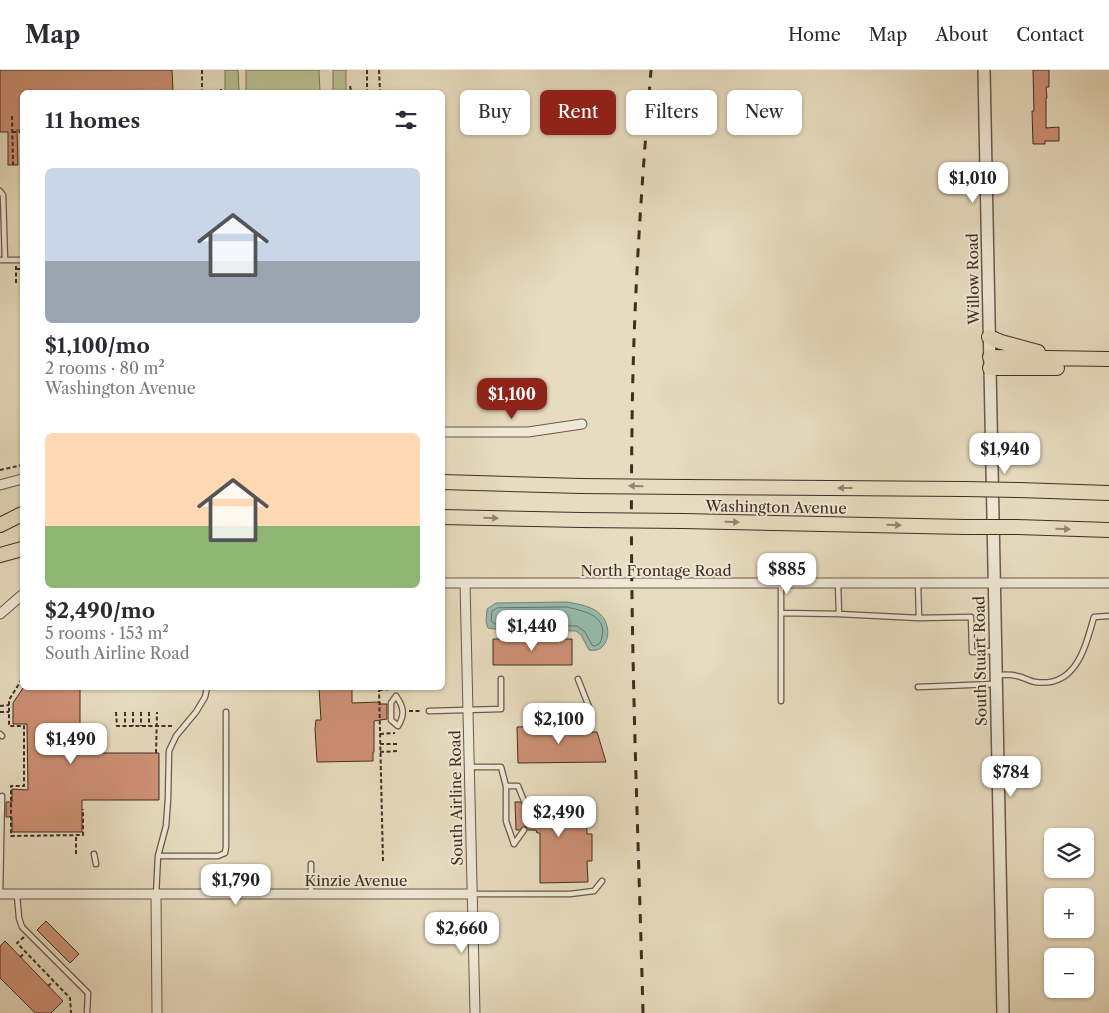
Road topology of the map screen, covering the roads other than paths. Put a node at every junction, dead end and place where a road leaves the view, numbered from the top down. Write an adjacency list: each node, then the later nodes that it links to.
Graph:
1 (984, 70): 5 (street, Willow Road)
2 (0, 191): 3 (lane)
3 (2, 260): 4 (lane)
4 (20, 260)
5 (989, 337): 6 (main road); 8 (street, Willow Road)
6 (1061, 358): 7 (main road); 8 (main road)
7 (1109, 359)
8 (990, 363): 9 (main road); 28 (street, South Stuart Road)
9 (1109, 368)
10 (582, 424): 11 (street)
11 (445, 432)
12 (20, 480): 14 (street)
13 (445, 482): 15 (main road, Washington Avenue, one-way to 13, bridge)
14 (0, 485)
15 (1109, 493)
16 (20, 512): 18 (main road)
17 (20, 513): 20 (main road)
18 (0, 516)
19 (445, 517): 21 (main road, Washington Avenue, one-way to 21, bridge)
20 (0, 525)
21 (1109, 530)
22 (20, 549): 23 (main road)
23 (0, 554)
24 (445, 583): 25 (street, North Frontage Road)
25 (465, 583): 30 (street, North Frontage Road); 45 (street, South Airline Road)
26 (838, 583): 27 (street, North Frontage Road); 30 (street, North Frontage Road); 34 (lane)
27 (918, 583): 28 (street, North Frontage Road); 36 (lane)
28 (994, 583): 29 (street, North Frontage Road); 37 (street, South Stuart Road)
29 (1109, 583)
30 (781, 584): 32 (lane)
31 (20, 596): 33 (street)
32 (781, 613): 34 (lane); 43 (lane)
33 (0, 614)
34 (839, 614): 36 (lane)
35 (1109, 616): 40 (lane)
36 (919, 618): 37 (lane)
37 (995, 651): 40 (street, South Stuart Road)
38 (501, 679): 45 (lane)
39 (578, 679): 44 (lane)
40 (996, 679): 41 (lane); 67 (street, South Stuart Road)
41 (918, 687)
42 (207, 690): 55 (lane)
43 (781, 701)
44 (589, 707)
45 (468, 710): 47 (lane); 49 (street, South Airline Road)
46 (403, 711): 46 (lane)
47 (429, 711)
48 (226, 712): 55 (lane)
49 (469, 767): 50 (lane); 63 (street, South Airline Road)
50 (506, 786): 52 (lane); 53 (lane)
51 (2, 796): 59 (lane)
52 (524, 802)
53 (524, 830)
54 (94, 854): 56 (lane)
55 (158, 856): 61 (lane)
56 (96, 864)
57 (312, 864): 62 (lane)
58 (602, 881): 63 (lane)
59 (0, 894): 60 (street, Kinzie Avenue)
60 (17, 894): 61 (street, Kinzie Avenue); 64 (lane)
61 (156, 894): 62 (street, Kinzie Avenue); 65 (street)
62 (311, 894): 63 (street, Kinzie Avenue)
63 (472, 894): 66 (street, South Airline Road)
64 (87, 1013)
65 (157, 1013)
66 (475, 1013)
67 (1003, 1013)

